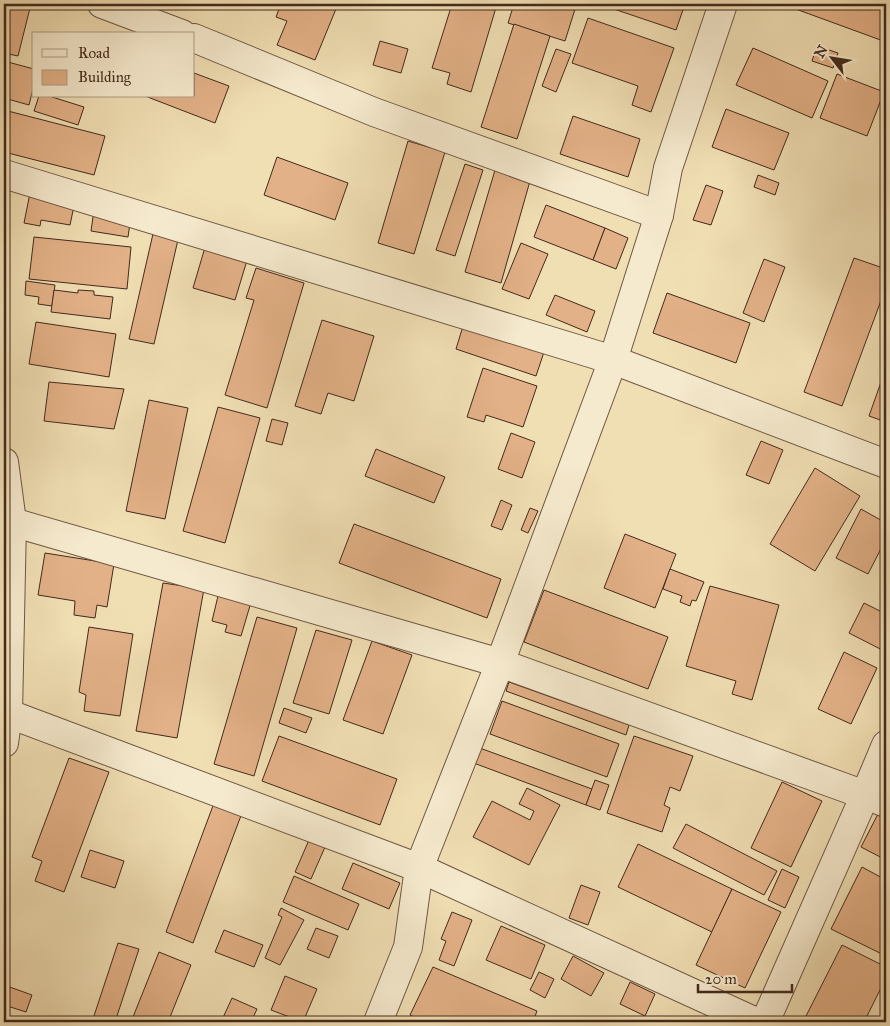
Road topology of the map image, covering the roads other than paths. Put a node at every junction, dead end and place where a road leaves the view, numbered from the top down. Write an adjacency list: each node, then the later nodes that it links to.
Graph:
1 (102, 4): 3 (street)
2 (723, 4): 6 (street)
3 (177, 32)
4 (195, 38): 6 (street)
5 (4, 174): 7 (street)
6 (659, 215): 7 (street)
7 (613, 360): 9 (street); 11 (street)
8 (4, 462): 10 (street)
9 (886, 464)
10 (12, 522): 11 (street); 12 (street)
11 (500, 663): 15 (street); 16 (street)
12 (6, 713): 13 (street); 16 (street)
13 (4, 743)
14 (886, 746): 15 (street)
15 (876, 799): 19 (street)
16 (420, 868): 17 (street); 18 (street)
17 (378, 1022)
18 (756, 1022)
19 (764, 1022)

